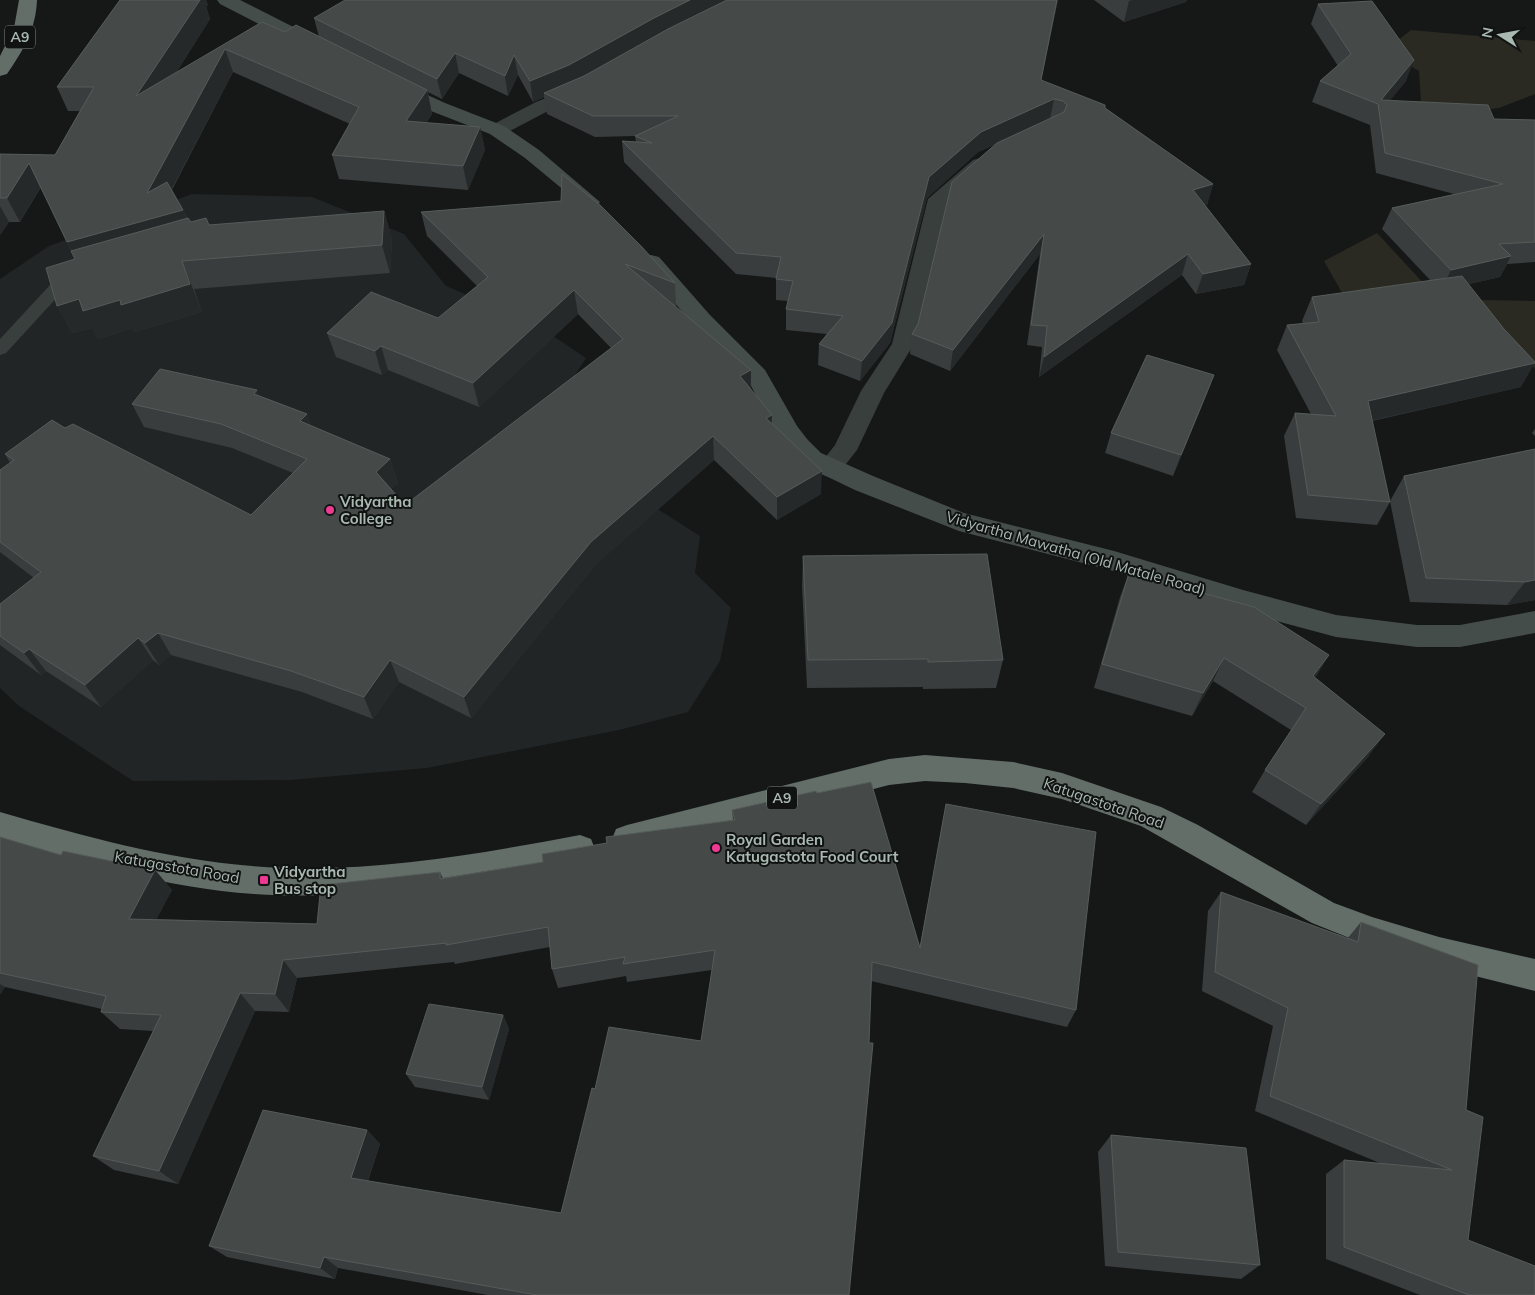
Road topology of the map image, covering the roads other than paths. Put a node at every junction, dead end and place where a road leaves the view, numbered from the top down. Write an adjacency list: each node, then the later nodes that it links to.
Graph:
1 (28, 0): 4 (highway, A9)
2 (226, 0): 3 (street)
3 (343, 60)
4 (0, 70)
5 (378, 78): 7 (street)
6 (596, 82): 7 (street)
7 (497, 130): 9 (street)
8 (994, 154): 13 (street)
9 (602, 214)
10 (634, 246): 13 (street, Vidyartha Mawatha (Old Matale Road))
11 (88, 271): 12 (lane)
12 (0, 348)
13 (829, 468): 14 (street, Vidyartha Mawatha (Old Matale Road))
14 (1535, 622)
15 (0, 825): 16 (highway, Katugastota Road / A9)
16 (1535, 975)

